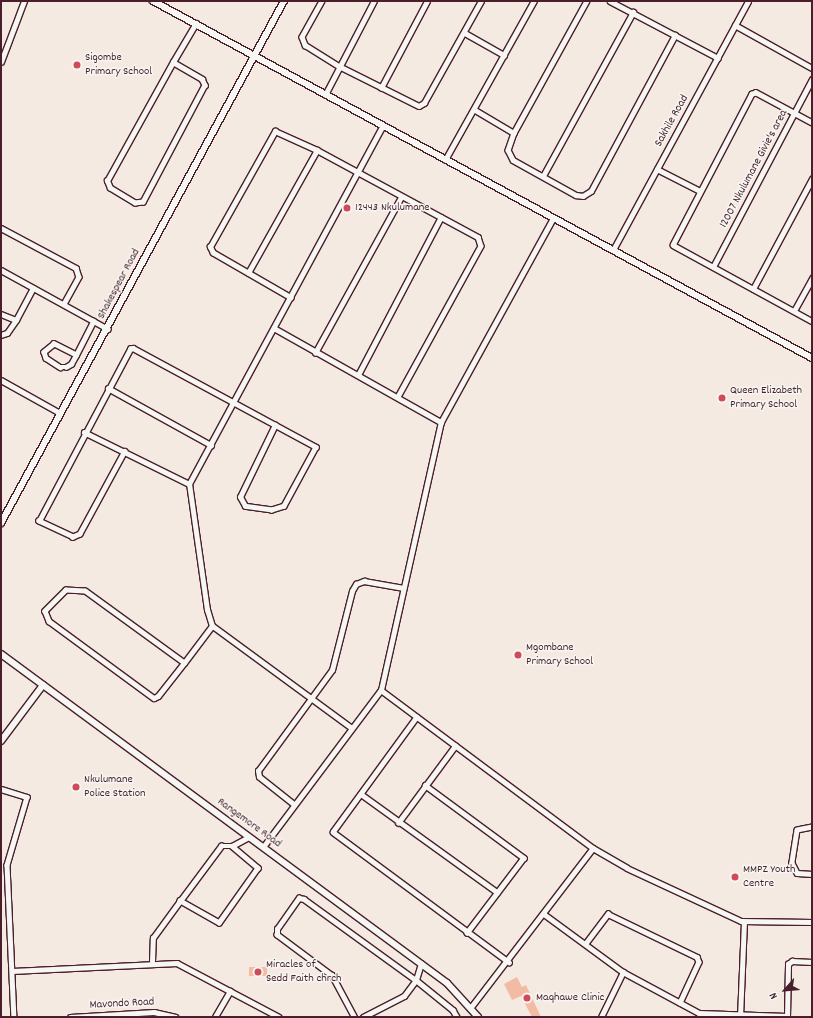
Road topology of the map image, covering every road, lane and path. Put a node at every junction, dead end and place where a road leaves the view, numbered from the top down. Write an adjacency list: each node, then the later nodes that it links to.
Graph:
1 (24, 1): 20 (street)
2 (153, 1): 13 (street)
3 (284, 1): 17 (street, Shakespear Road)
4 (322, 1): 22 (street)
5 (374, 1): 22 (street)
6 (427, 1): 25 (street)
7 (481, 1): 15 (street)
8 (534, 1): 18 (street)
9 (587, 1): 31 (street)
10 (610, 1): 12 (street)
11 (748, 1): 14 (street, Sakhile Road)
12 (633, 12): 16 (street); 36 (street)
13 (196, 23): 17 (street); 21 (street)
14 (735, 26): 19 (street, Sakhile Road); 23 (street)
15 (465, 33): 18 (street); 25 (street)
16 (675, 35): 19 (street); 36 (street)
17 (253, 54): 26 (street); 58 (street, Shakespear Road)
18 (504, 55): 27 (street)
19 (718, 58): 34 (street, Sakhile Road)
20 (1, 62)
21 (173, 62): 21 (street)
22 (339, 66): 25 (street); 26 (street)
23 (812, 68)
24 (812, 79): 28 (street, 12007 Nkulumane Givie's area)
25 (381, 88)
26 (325, 95): 30 (street)
27 (475, 110): 31 (street); 33 (street)
28 (795, 113): 29 (street); 38 (street); 44 (street, 12007 Nkulumane Givie's area)
29 (812, 123)
30 (382, 127): 33 (street); 35 (street)
31 (514, 133): 36 (street)
32 (317, 150): 35 (street); 46 (street); 46 (street)
33 (445, 160): 41 (street)
34 (657, 169): 38 (street); 43 (street, Sakhile Road)
35 (357, 173): 39 (street); 50 (street)
36 (544, 176)
37 (812, 179): 49 (street)
38 (700, 190): 44 (street)
39 (401, 197): 40 (street); 60 (street)
40 (442, 218): 63 (street); 66 (street)
41 (554, 218): 43 (street); 69 (street)
42 (1, 228): 51 (street)
43 (613, 250): 62 (street)
44 (713, 267): 49 (street)
45 (1, 270): 48 (street)
46 (248, 273): 50 (street)
47 (812, 278): 52 (street)
48 (33, 288): 51 (street); 54 (street)
49 (753, 289): 52 (street)
50 (291, 298): 57 (street)
51 (64, 304): 55 (street)
52 (794, 311): 56 (street)
53 (1, 314): 54 (street)
54 (16, 320): 59 (street)
55 (94, 321): 58 (street); 61 (street)
56 (812, 321)
57 (274, 328): 60 (street); 67 (street)
58 (108, 329): 68 (street, Shakespear Road)
59 (1, 335)
60 (316, 353): 63 (street)
61 (76, 355): 61 (street)
62 (812, 358)
63 (358, 375): 66 (street)
64 (1, 380): 68 (street)
65 (108, 388): 67 (street); 71 (street); 72 (street)
66 (398, 397): 69 (street)
67 (234, 402): 70 (street); 72 (street)
68 (60, 414): 75 (street, Shakespear Road)
69 (441, 422): 76 (street)
70 (275, 425): 70 (street)
71 (84, 432): 73 (street); 73 (street)
72 (211, 445): 74 (street)
73 (125, 451): 74 (street)
74 (189, 484): 77 (street)
75 (1, 523)
76 (403, 588): 81 (street); 82 (street)
77 (212, 626): 79 (street); 82 (street)
78 (1, 654): 80 (street, Rangemore Road)
79 (184, 663): 79 (street)
80 (43, 685): 85 (street); 93 (street, Rangemore Road)
81 (381, 690): 83 (street); 84 (street)
82 (311, 698): 84 (street); 90 (street)
83 (417, 717): 86 (street); 89 (street)
84 (351, 728): 90 (street)
85 (1, 741)
86 (455, 746): 87 (street); 96 (street)
87 (425, 785): 91 (street); 98 (street)
88 (1, 789): 109 (street)
89 (361, 794): 91 (street); 103 (street)
90 (293, 804): 95 (street)
91 (398, 822): 98 (street)
92 (812, 827): 97 (street)
93 (249, 837): 94 (street); 95 (street, Rangemore Road)
94 (232, 846): 99 (street); 99 (street)
95 (263, 847): 108 (street, Rangemore Road)
96 (593, 848): 100 (street); 101 (street)
97 (812, 874)
98 (497, 892): 103 (street)
99 (180, 901): 105 (street)
100 (544, 914): 104 (street); 106 (street)
101 (744, 922): 102 (street); 115 (street)
102 (812, 922)
103 (467, 932): 106 (street)
104 (585, 944): 110 (street); 113 (street)
105 (152, 962): 109 (street); 112 (street)
106 (509, 962): 114 (street)
107 (812, 962): 116 (street)
108 (421, 964): 111 (street); 114 (street, Rangemore Road)
109 (12, 970): 117 (street)
110 (623, 972): 113 (street); 126 (street)
111 (416, 980): 122 (street); 123 (street); 124 (street)
112 (230, 990): 120 (street); 121 (street)
113 (680, 1003): 115 (street)
114 (471, 1007): 125 (street, Rangemore Road)
115 (740, 1015): 116 (street)
116 (787, 1016)
117 (14, 1017)
118 (70, 1017): 119 (street, Mavondo Road)
119 (175, 1017)
120 (215, 1017)
121 (278, 1017)
122 (354, 1017)
123 (363, 1017)
124 (457, 1017)
125 (478, 1017)
126 (601, 1017)

